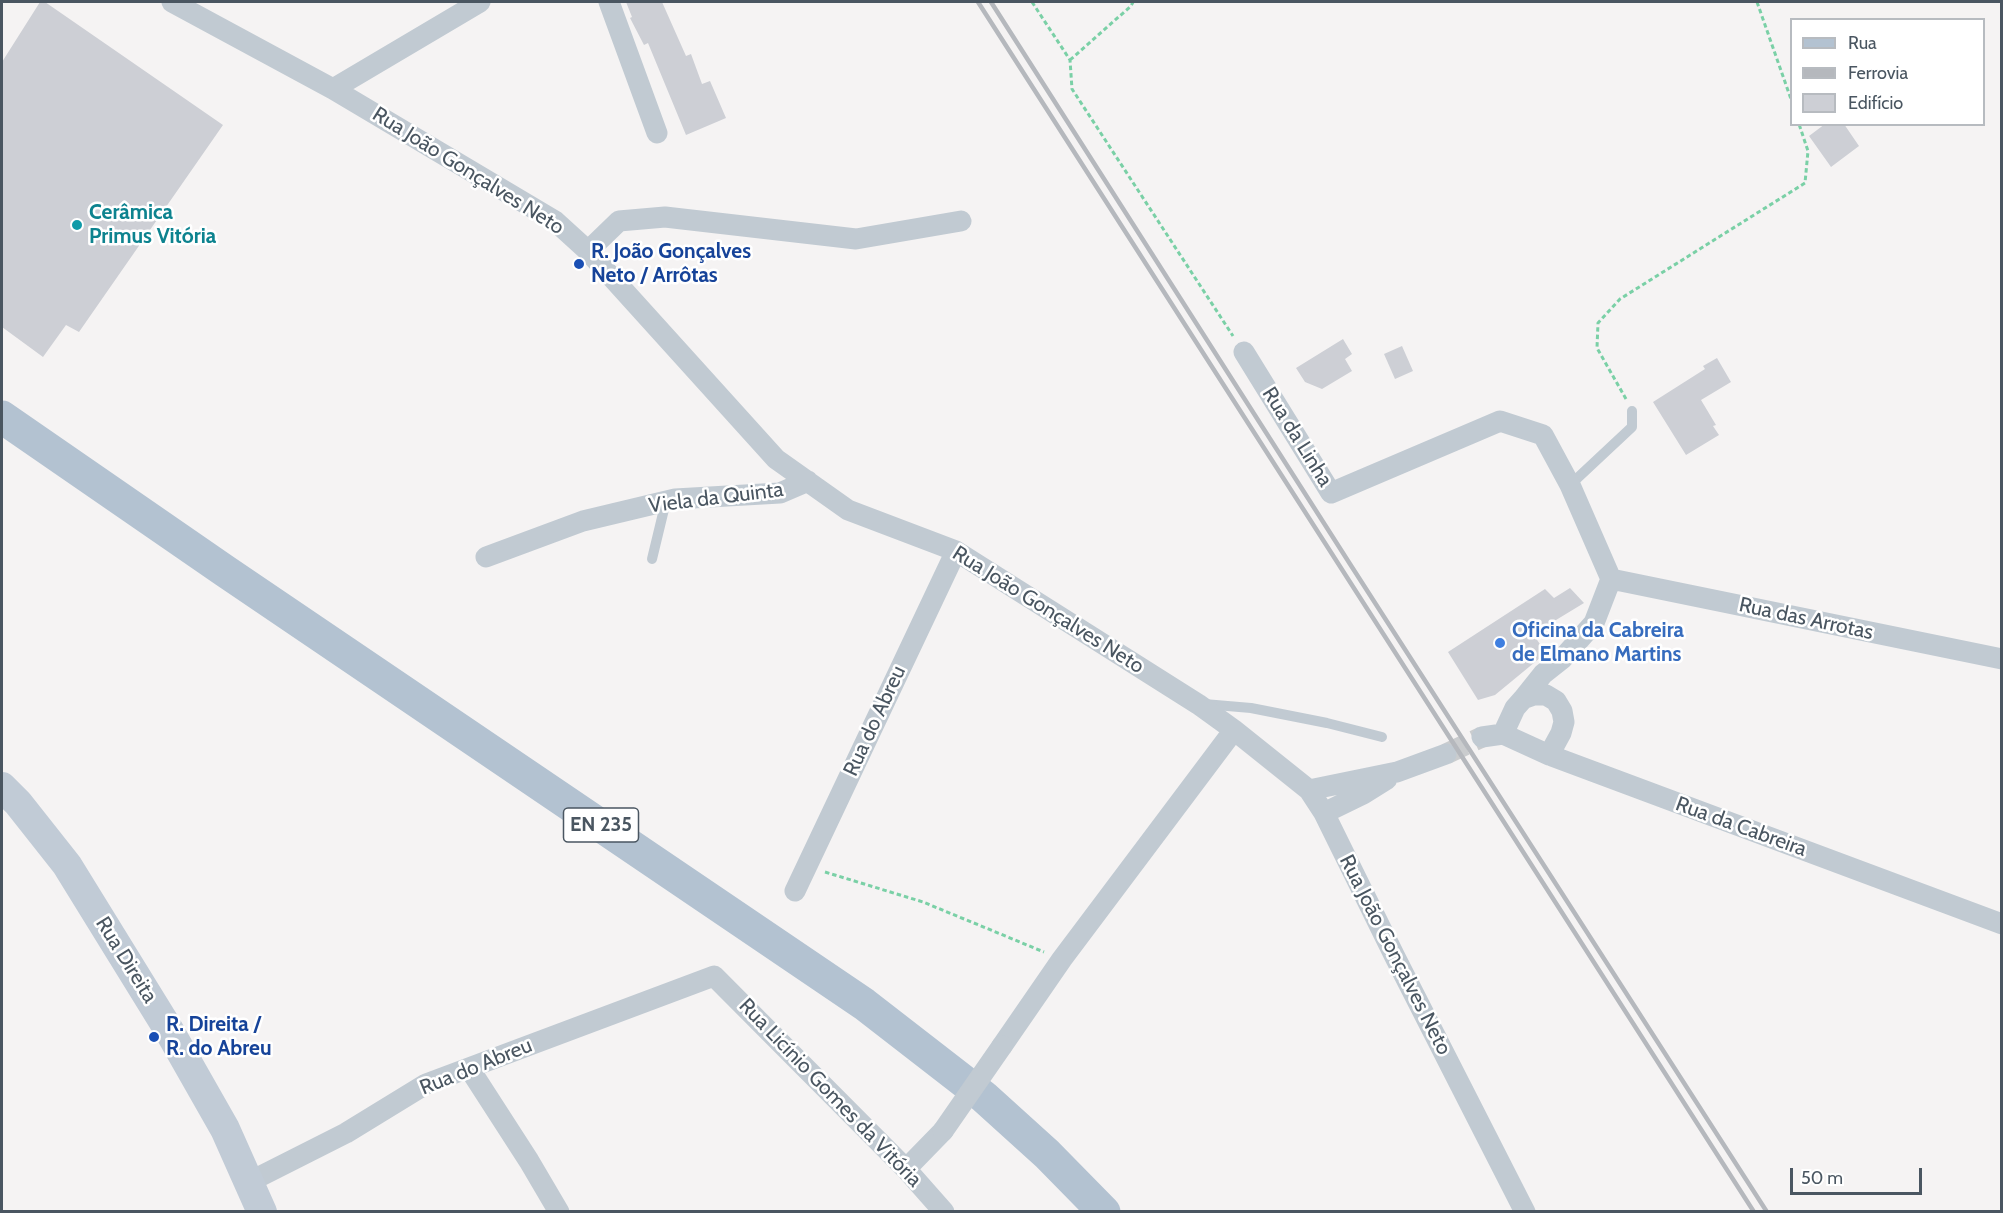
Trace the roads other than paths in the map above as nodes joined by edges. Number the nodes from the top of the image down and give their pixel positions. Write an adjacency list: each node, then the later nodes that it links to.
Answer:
1 (172, 2): 4 (street, Rua João Gonçalves Neto)
2 (480, 2): 4 (street)
3 (609, 2): 5 (street)
4 (333, 88): 7 (street, Rua João Gonçalves Neto)
5 (657, 133)
6 (961, 221): 7 (street)
7 (588, 251): 11 (street, Rua João Gonçalves Neto)
8 (1244, 352): 12 (street, Rua da Linha)
9 (1632, 411): 12 (lane)
10 (2, 417): 42 (main road, EN 235)
11 (808, 482): 13 (street, Viela da Quinta); 14 (street, Rua João Gonçalves Neto)
12 (1570, 485): 17 (street, Rua da Linha)
13 (666, 501): 15 (street, Viela da Quinta); 16 (lane)
14 (956, 551): 22 (street, Rua João Gonçalves Neto); 33 (street, Rua do Abreu)
15 (486, 557)
16 (652, 559)
17 (1611, 579): 18 (street); 19 (street, Rua das Arrotas)
18 (1563, 659): 20 (street); 21 (street)
19 (2001, 659)
20 (1523, 699): 21 (street); 24 (street)
21 (1556, 701): 28 (street)
22 (1198, 704): 23 (street, Rua João Gonçalves Neto); 25 (lane)
23 (1234, 729): 31 (street, Rua João Gonçalves Neto); 37 (street, bridge)
24 (1503, 734): 26 (street); 28 (street, Rua da Cabreira)
25 (1382, 737)
26 (1482, 737)
27 (1446, 754): 29 (street)
28 (1549, 755): 34 (street, Rua da Cabreira)
29 (1397, 772): 31 (street); 32 (street)
30 (2, 787): 38 (main road, Rua Direita)
31 (1309, 790): 32 (street, Rua João Gonçalves Neto)
32 (1324, 813): 43 (street, Rua João Gonçalves Neto)
33 (795, 891)
34 (2001, 924)
35 (714, 976): 36 (street, Rua do Abreu); 37 (street, Rua Licínio Gomes da Vitória)
36 (469, 1068): 38 (street, Rua do Abreu); 40 (street)
37 (906, 1169): 41 (street, Rua Licínio Gomes da Vitória)
38 (249, 1182): 39 (main road, Rua Direita)
39 (262, 1212)
40 (559, 1212)
41 (944, 1212)
42 (1104, 1212)
43 (1525, 1212)

